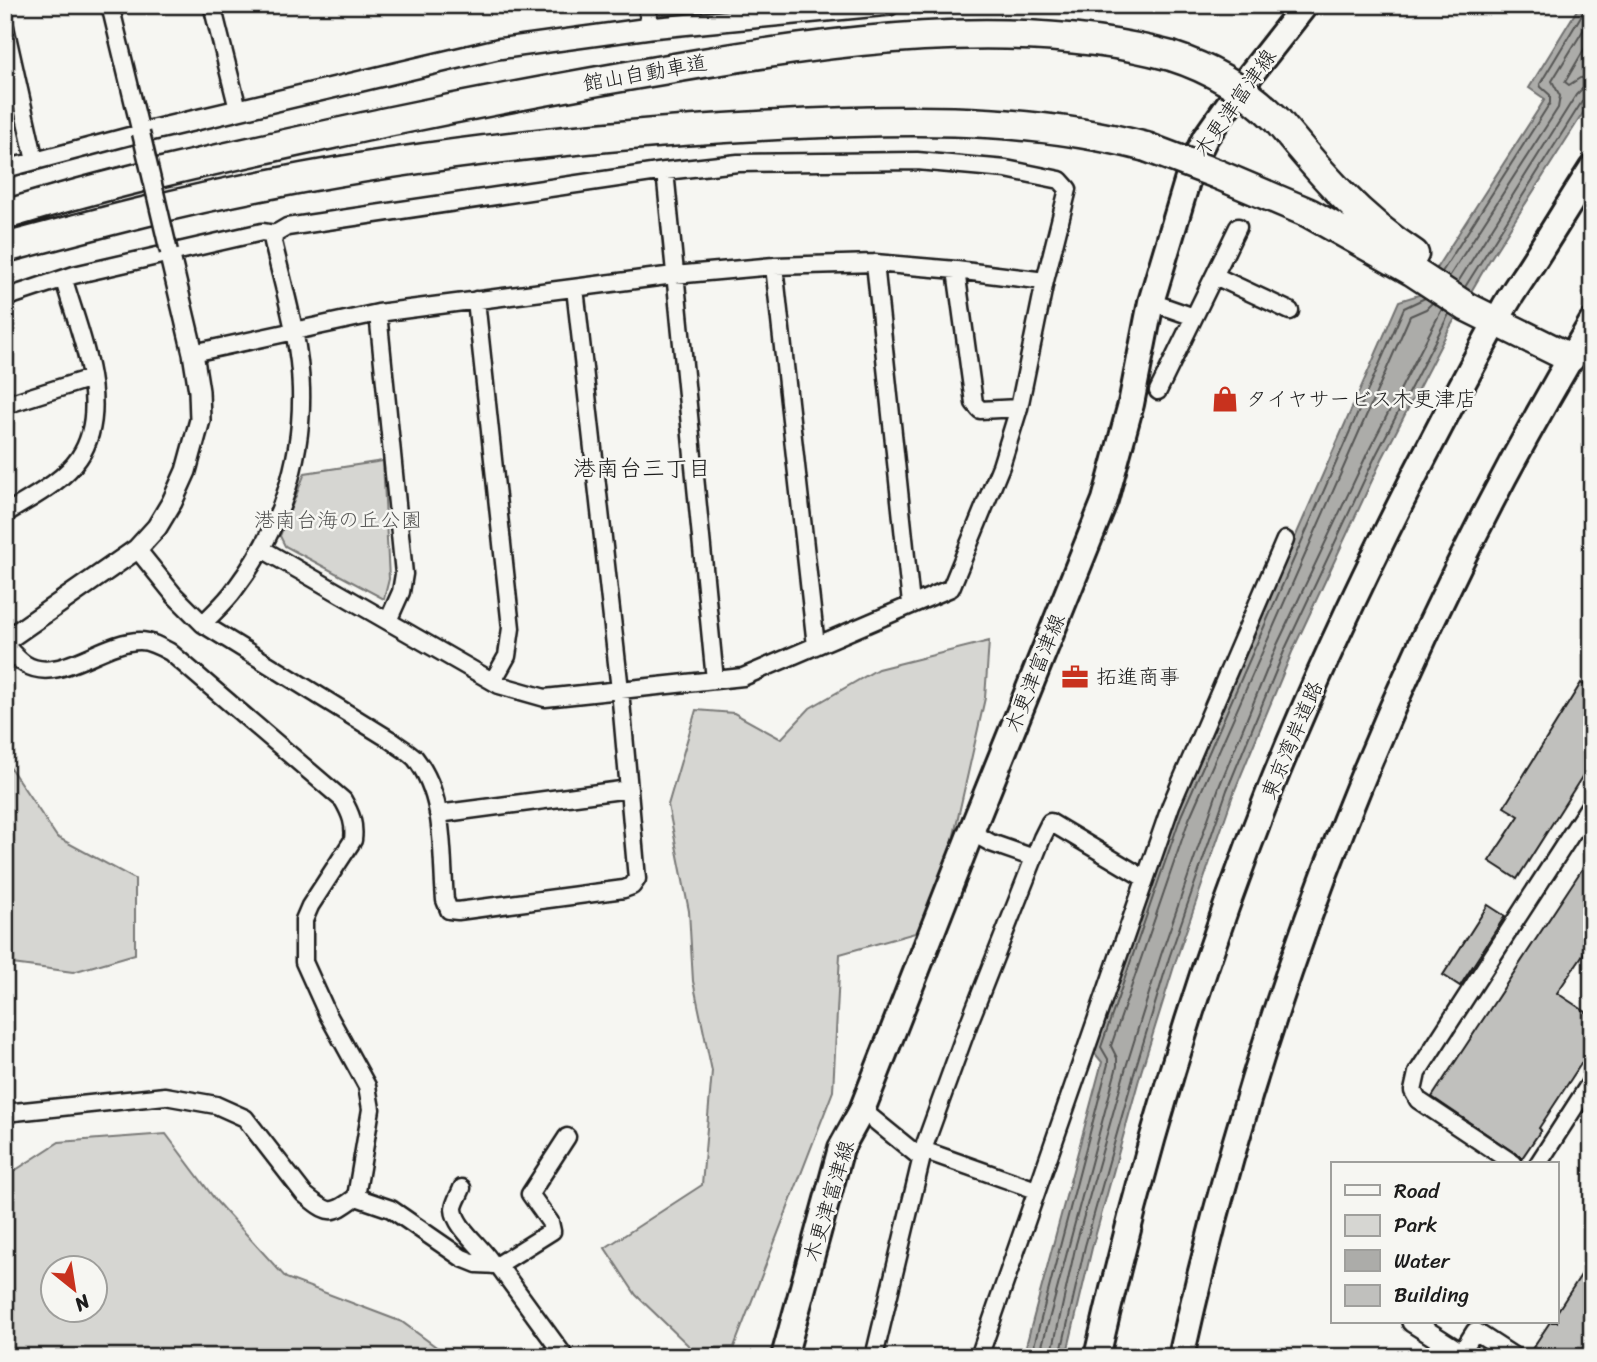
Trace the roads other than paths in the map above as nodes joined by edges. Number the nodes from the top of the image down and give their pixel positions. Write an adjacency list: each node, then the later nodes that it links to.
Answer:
1 (110, 5): 10 (street)
2 (212, 5): 9 (street)
3 (647, 5): 7 (street)
4 (889, 5): 7 (street)
5 (1305, 5): 31 (main road, 木更津富津線)
6 (5, 27): 8 (street)
7 (650, 27): 9 (street)
8 (8, 56): 11 (street)
9 (238, 109): 10 (street)
10 (141, 133): 11 (street); 19 (street, bridge)
11 (35, 161): 13 (street)
12 (1592, 168): 34 (main road, 東京湾岸道路)
13 (5, 169)
14 (665, 171): 17 (street); 24 (street); 27 (street)
15 (5, 215): 21 (highway, 館山自動車道, bridge)
16 (1238, 227): 25 (street)
17 (275, 234): 19 (street); 37 (street)
18 (5, 248): 21 (highway, bridge)
19 (169, 252): 26 (street); 38 (street)
20 (875, 263): 22 (street); 23 (street); 48 (street)
21 (1416, 264): 34 (highway)
22 (774, 266): 24 (street); 52 (street)
23 (956, 270): 27 (street); 43 (street)
24 (674, 275): 28 (street); 53 (street)
25 (1215, 276): 32 (street); 35 (street)
26 (64, 280): 29 (street); 40 (street)
27 (1045, 281): 43 (street)
28 (575, 288): 30 (street); 55 (street)
29 (5, 298)
30 (476, 300): 33 (street); 54 (street)
31 (1152, 302): 35 (street); 59 (main road, 木更津富津線)
32 (1290, 311)
33 (378, 313): 37 (street); 49 (street)
34 (1499, 316): 39 (highway); 79 (main road, 東京湾岸道路)
35 (1194, 317): 41 (street)
36 (1592, 321): 39 (main road)
37 (293, 330): 38 (street); 47 (street)
38 (193, 353): 46 (street)
39 (1570, 358): 80 (main road)
40 (91, 378): 42 (street); 44 (street)
41 (1158, 391)
42 (5, 405)
43 (1019, 408): 48 (street)
44 (5, 514)
45 (1285, 540): 61 (street)
46 (137, 549): 50 (street); 51 (street)
47 (262, 549): 49 (street); 50 (street)
48 (911, 604): 52 (street)
49 (388, 621): 54 (street)
50 (203, 624): 58 (street)
51 (5, 643): 71 (street)
52 (816, 646): 53 (street)
53 (715, 680): 55 (street)
54 (493, 681): 55 (street)
55 (620, 690): 56 (street)
56 (629, 789): 58 (street); 58 (street)
57 (1592, 802): 67 (street)
58 (438, 814)
59 (971, 832): 60 (street); 63 (main road, 木更津富津線)
60 (1034, 858): 61 (street); 66 (street)
61 (1144, 878): 70 (street)
62 (1592, 1080): 68 (street)
63 (862, 1110): 66 (street); 76 (main road, 木更津富津線)
64 (5, 1113): 71 (street)
65 (567, 1137): 72 (street)
66 (922, 1154): 70 (street); 77 (street)
67 (1511, 1162)
68 (1539, 1162)
69 (462, 1188): 72 (street)
70 (1036, 1190): 78 (street)
71 (356, 1197): 72 (street)
72 (496, 1265): 75 (street)
73 (1415, 1324): 74 (street)
74 (1464, 1355): 81 (street)
75 (565, 1357)
76 (784, 1357)
77 (874, 1357)
78 (979, 1357)
79 (1097, 1357)
80 (1181, 1357)
81 (1516, 1357)

